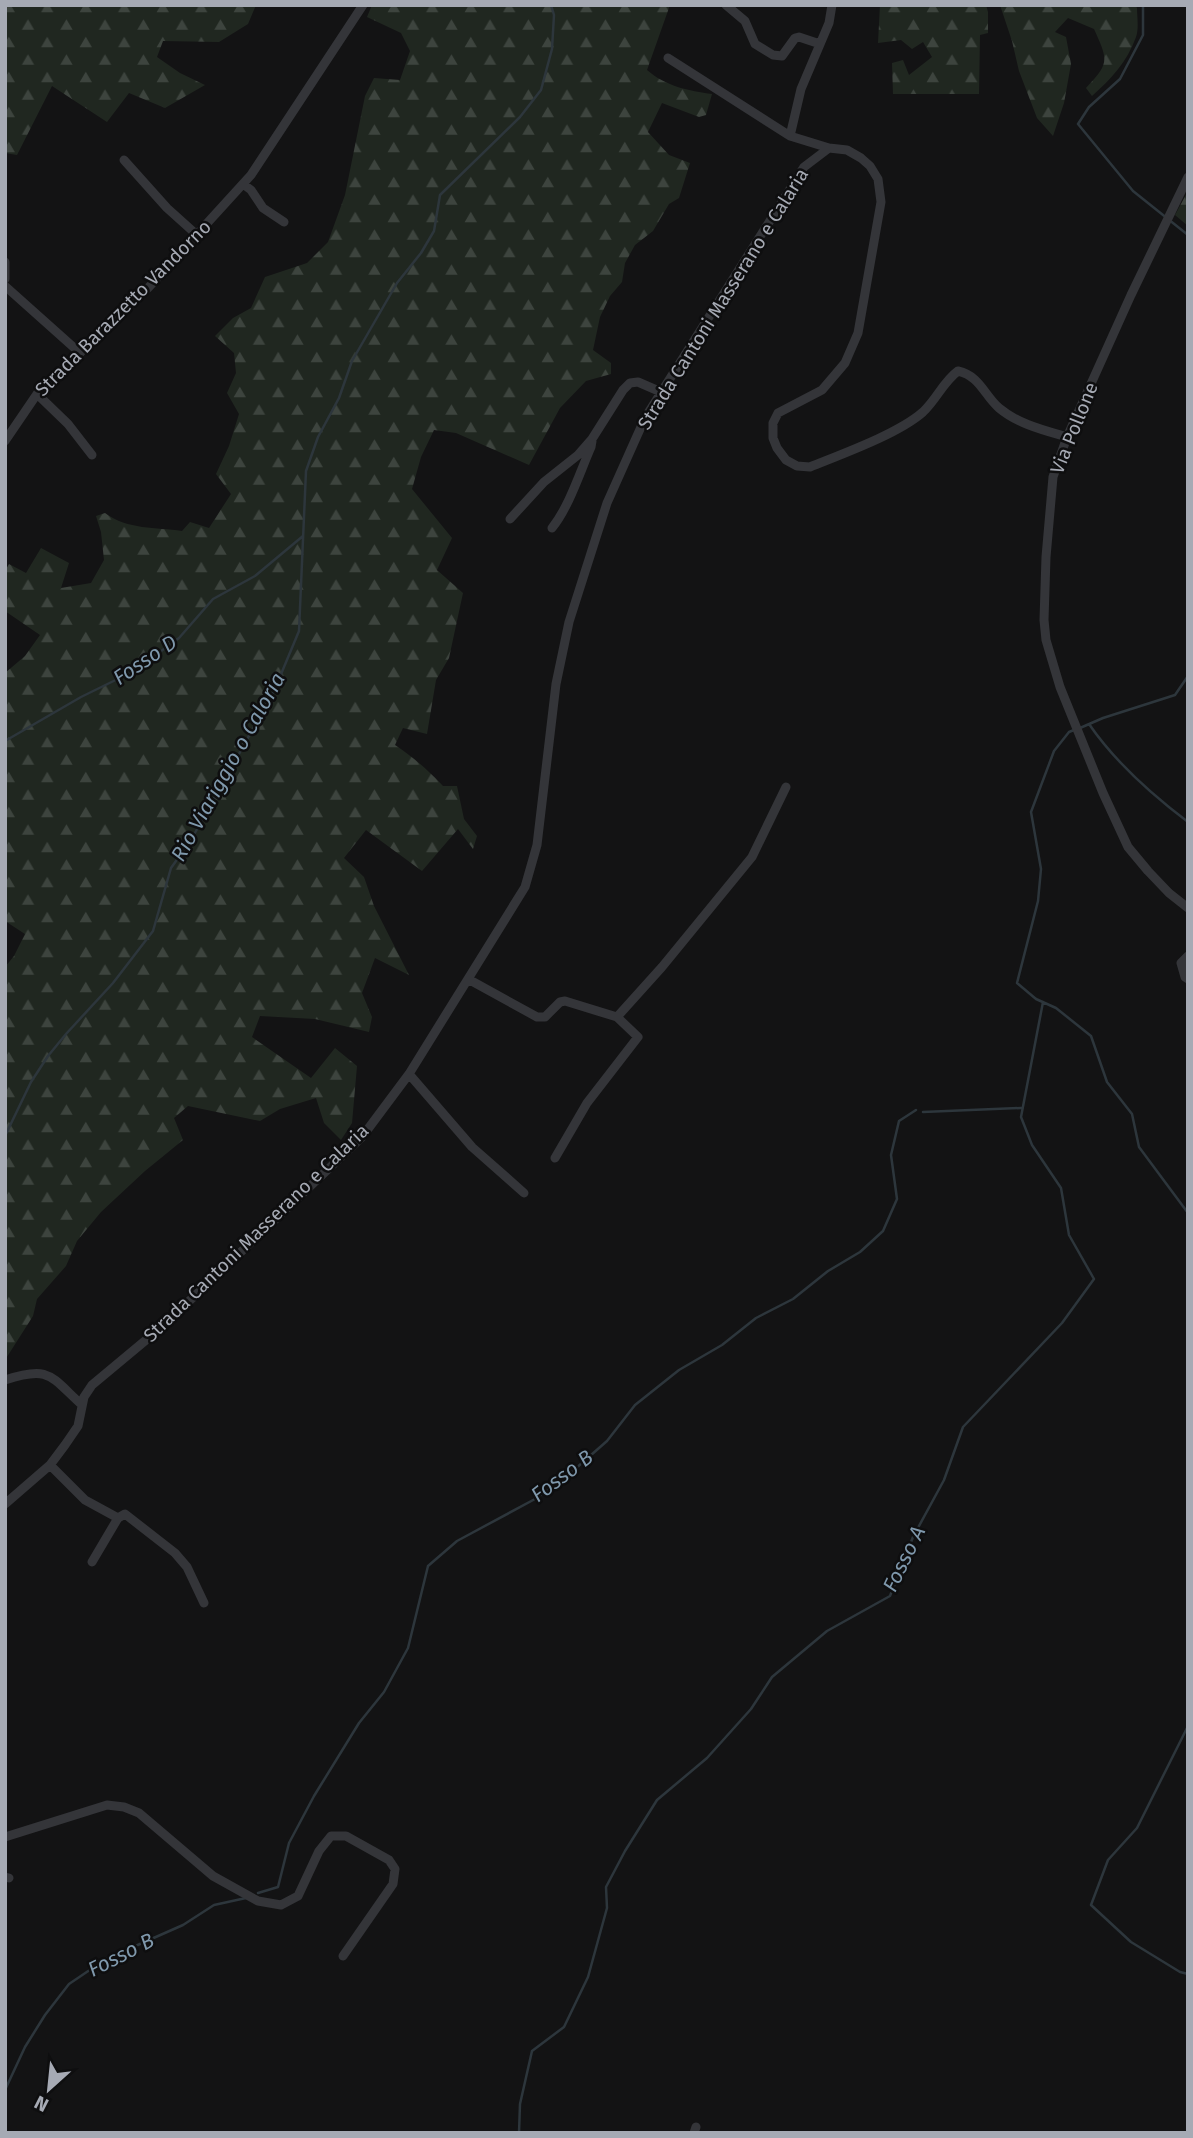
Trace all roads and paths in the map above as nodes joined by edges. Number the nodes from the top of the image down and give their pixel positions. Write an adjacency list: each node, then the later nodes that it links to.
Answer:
1 (363, 5): 10 (street, Strada Barazzetto Vandorno)
2 (726, 5): 4 (street)
3 (832, 5): 4 (street, Strada Cantoni Masserano e Calaria)
4 (820, 44): 6 (street, Strada Cantoni Masserano e Calaria)
5 (668, 58): 6 (street, Strada Cantoni Masserano e Calaria)
6 (790, 136): 7 (street, Strada Cantoni Masserano e Calaria)
7 (829, 148): 17 (street, Strada Cantoni Masserano e Calaria); 19 (street, Strada Cantoni Masserano e Calaria)
8 (124, 160): 12 (street)
9 (1188, 177): 19 (street, Via Pollone)
10 (243, 184): 11 (street); 12 (street, Strada Barazzetto Vandorno)
11 (284, 222)
12 (197, 234): 16 (street, Strada Barazzetto Vandorno)
13 (5, 262): 14 (street)
14 (5, 279)
15 (5, 286): 16 (street)
16 (80, 353): 18 (street, Strada Barazzetto Vandorno)
17 (661, 392): 21 (street); 28 (street, Strada Cantoni Masserano e Calaria)
18 (37, 394): 20 (street, Strada Barazzetto Vandorno); 22 (street)
19 (1067, 437): 26 (street, Via Pollone)
20 (6, 438)
21 (592, 439): 23 (street); 24 (street)
22 (92, 455)
23 (510, 519)
24 (552, 528)
25 (786, 787): 30 (street)
26 (1188, 908)
27 (1188, 956): 29 (street)
28 (468, 979): 30 (street); 31 (street, Strada Cantoni Masserano e Calaria)
29 (1188, 979)
30 (617, 1017): 32 (street)
31 (409, 1074): 33 (street); 35 (street, Strada Cantoni Masserano e Calaria)
32 (555, 1158)
33 (524, 1193)
34 (5, 1380): 35 (street)
35 (82, 1405): 36 (street, Strada Cantoni Masserano e Calaria)
36 (50, 1465): 37 (street, Strada Cantoni Masserano e Calaria); 38 (street)
37 (5, 1504)
38 (118, 1518): 39 (street); 40 (street)
39 (92, 1562)
40 (204, 1603)
41 (5, 1837): 42 (street)
42 (343, 1956)

